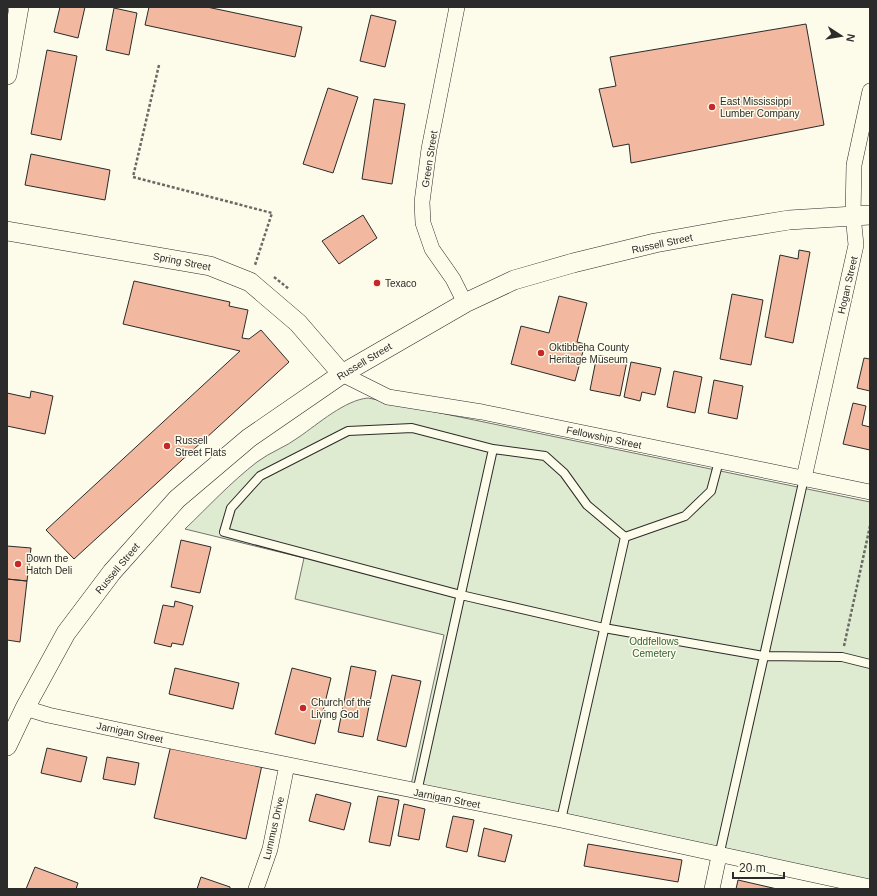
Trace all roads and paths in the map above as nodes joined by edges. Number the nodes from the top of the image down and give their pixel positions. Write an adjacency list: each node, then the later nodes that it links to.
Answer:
1 (19, 7): 4 (street)
2 (457, 7): 11 (street, Green Street)
3 (159, 64): 8 (path)
4 (7, 75)
5 (870, 91): 6 (street, Hogan Street)
6 (862, 215): 11 (street, Russell Street); 15 (street, Hogan Street)
7 (7, 231): 12 (street, Spring Street)
8 (254, 269)
9 (273, 277): 10 (path)
10 (289, 290)
11 (465, 303): 12 (street, Russell Street)
12 (342, 374): 14 (street, Fellowship Street); 24 (street, Russell Street)
13 (493, 449): 18 (lane); 19 (lane); 19 (lane)
14 (719, 461): 15 (street, Fellowship Street); 18 (lane)
15 (804, 478): 16 (street, Fellowship Street); 21 (lane)
16 (870, 492)
17 (870, 526): 22 (path)
18 (625, 537): 20 (lane)
19 (461, 595): 20 (lane); 27 (lane)
20 (604, 628): 21 (lane); 28 (lane)
21 (764, 656): 22 (lane); 29 (lane)
22 (842, 658): 23 (lane)
23 (870, 664)
24 (16, 708): 25 (street, Russell Street); 26 (street, Jarnigan Street)
25 (7, 746)
26 (287, 765): 27 (street, Jarnigan Street); 31 (street, Lummus Drive)
27 (417, 792): 28 (street, Jarnigan Street)
28 (561, 820): 29 (street, Jarnigan Street)
29 (719, 856): 30 (street, Jarnigan Street); 32 (street)
30 (870, 887)
31 (256, 889)
32 (712, 889)

